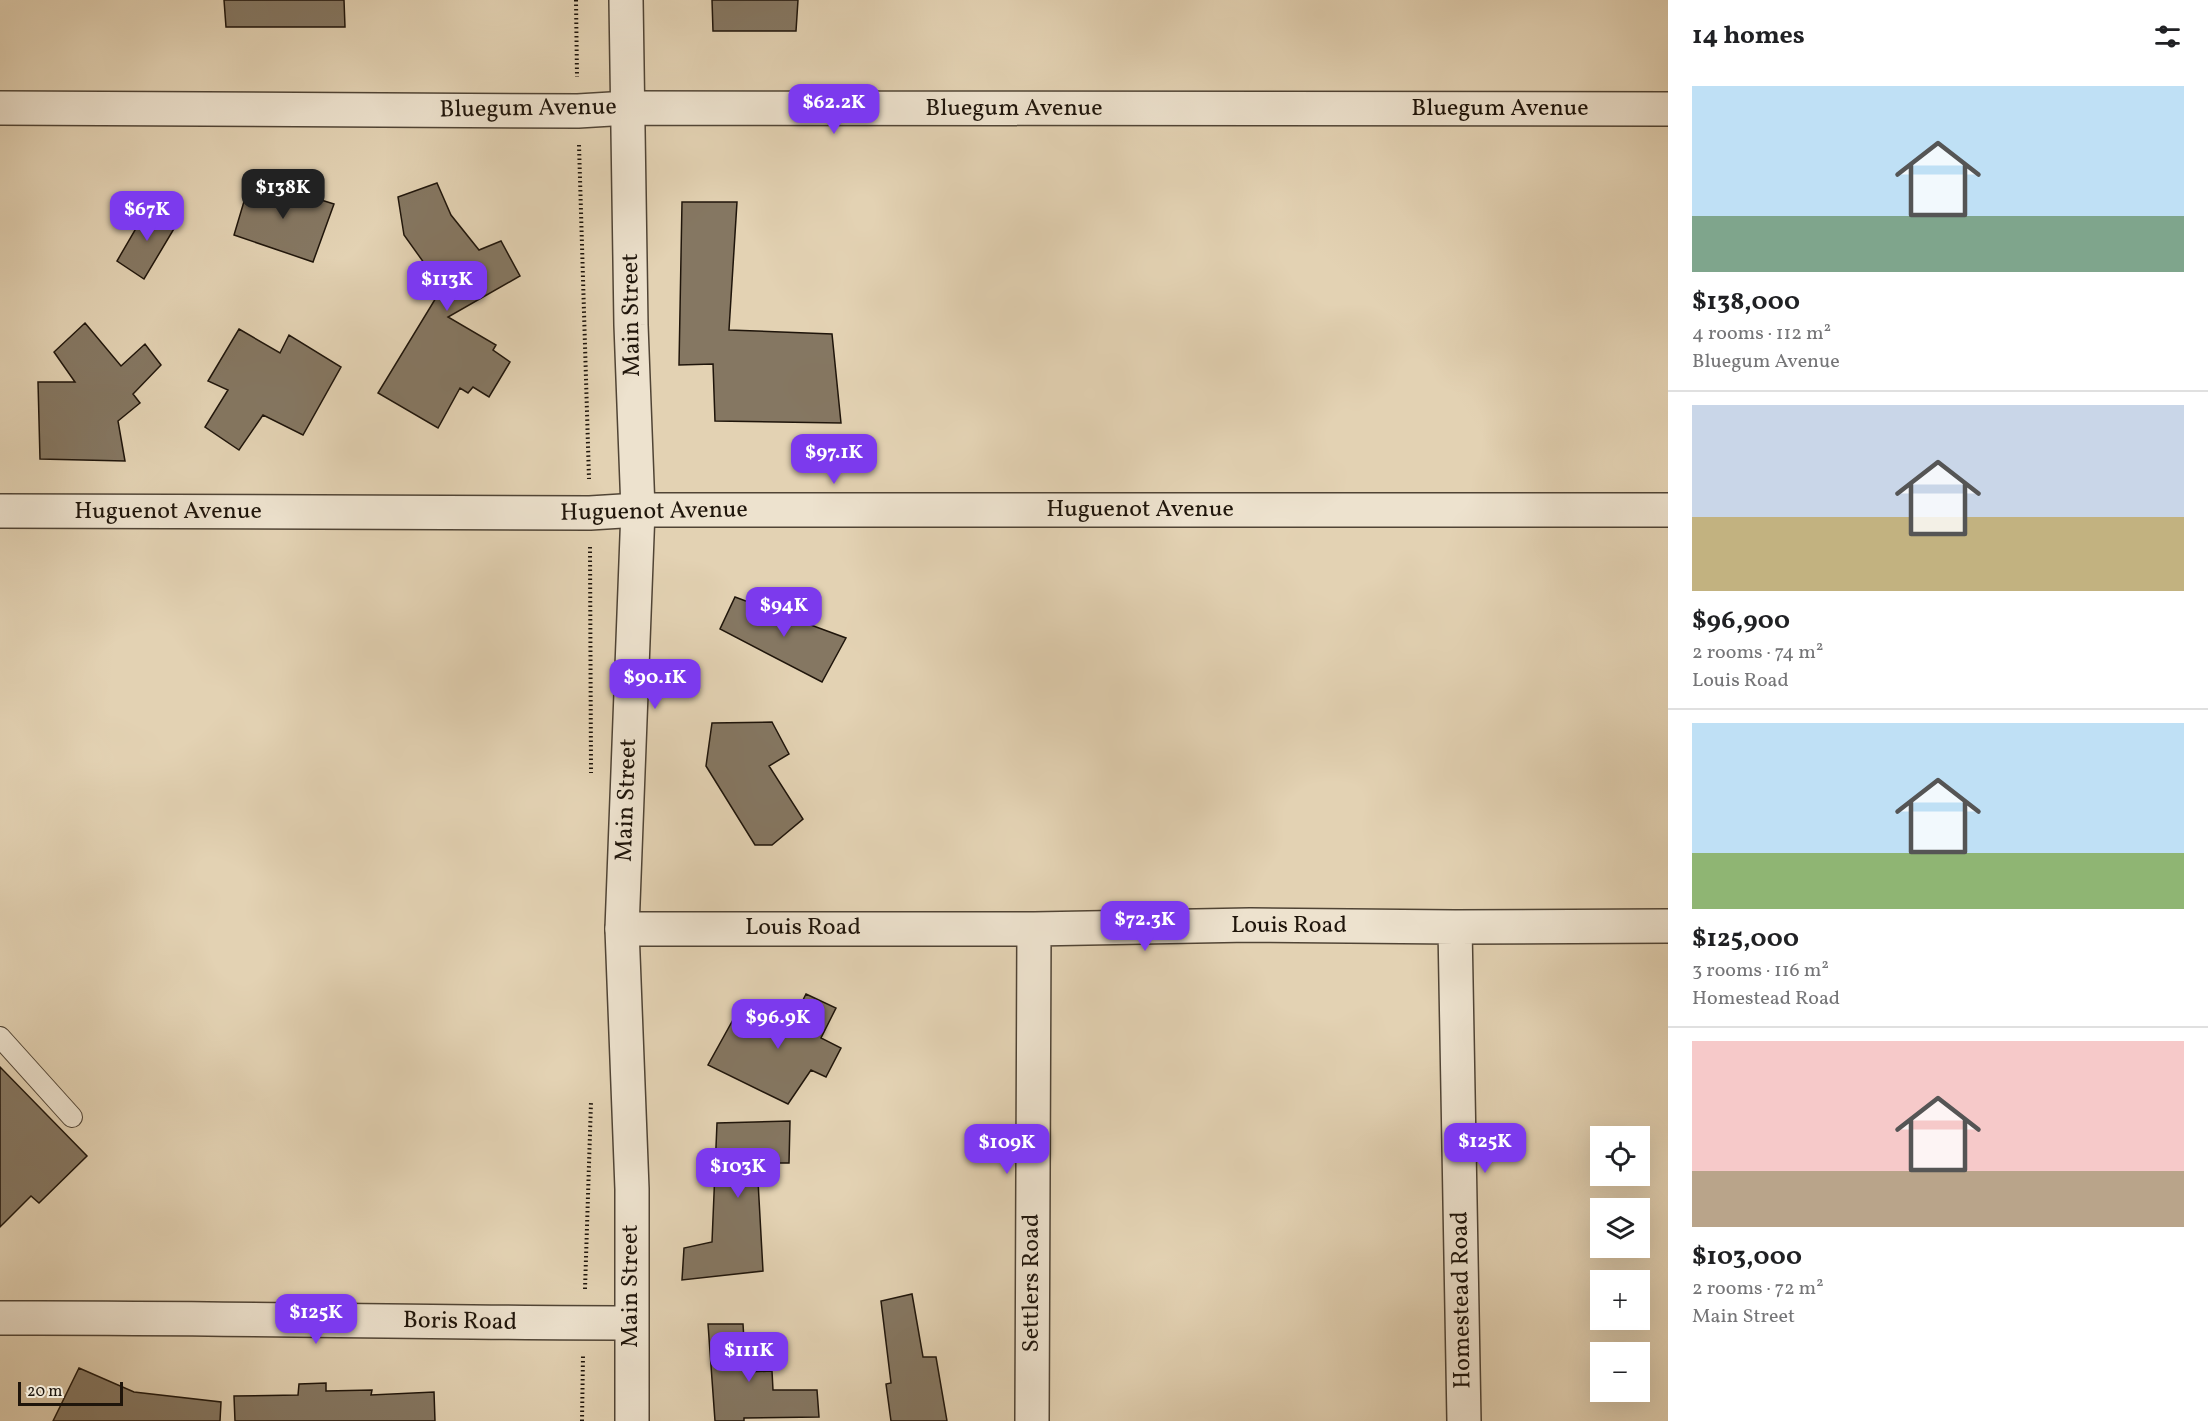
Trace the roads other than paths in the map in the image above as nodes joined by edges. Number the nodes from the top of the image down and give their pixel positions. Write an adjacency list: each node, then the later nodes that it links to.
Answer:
1 (626, 0): 3 (street, Main Street)
2 (0, 108): 3 (street, Bluegum Avenue)
3 (628, 108): 4 (street, Bluegum Avenue); 5 (street, Main Street)
4 (1668, 109)
5 (638, 510): 6 (street, Huguenot Avenue); 7 (street, Huguenot Avenue); 10 (street, Main Street)
6 (1668, 510)
7 (0, 511)
8 (1668, 926): 9 (street, Louis Road)
9 (1455, 927): 11 (street, Louis Road); 18 (street, Homestead Road)
10 (622, 929): 11 (street, Louis Road); 15 (street, Main Street)
11 (1034, 929): 17 (street, Settlers Road)
12 (0, 1037): 13 (lane)
13 (72, 1117)
14 (0, 1318): 15 (street, Boris Road)
15 (631, 1323): 16 (street, Main Street)
16 (632, 1421)
17 (1032, 1421)
18 (1464, 1421)

